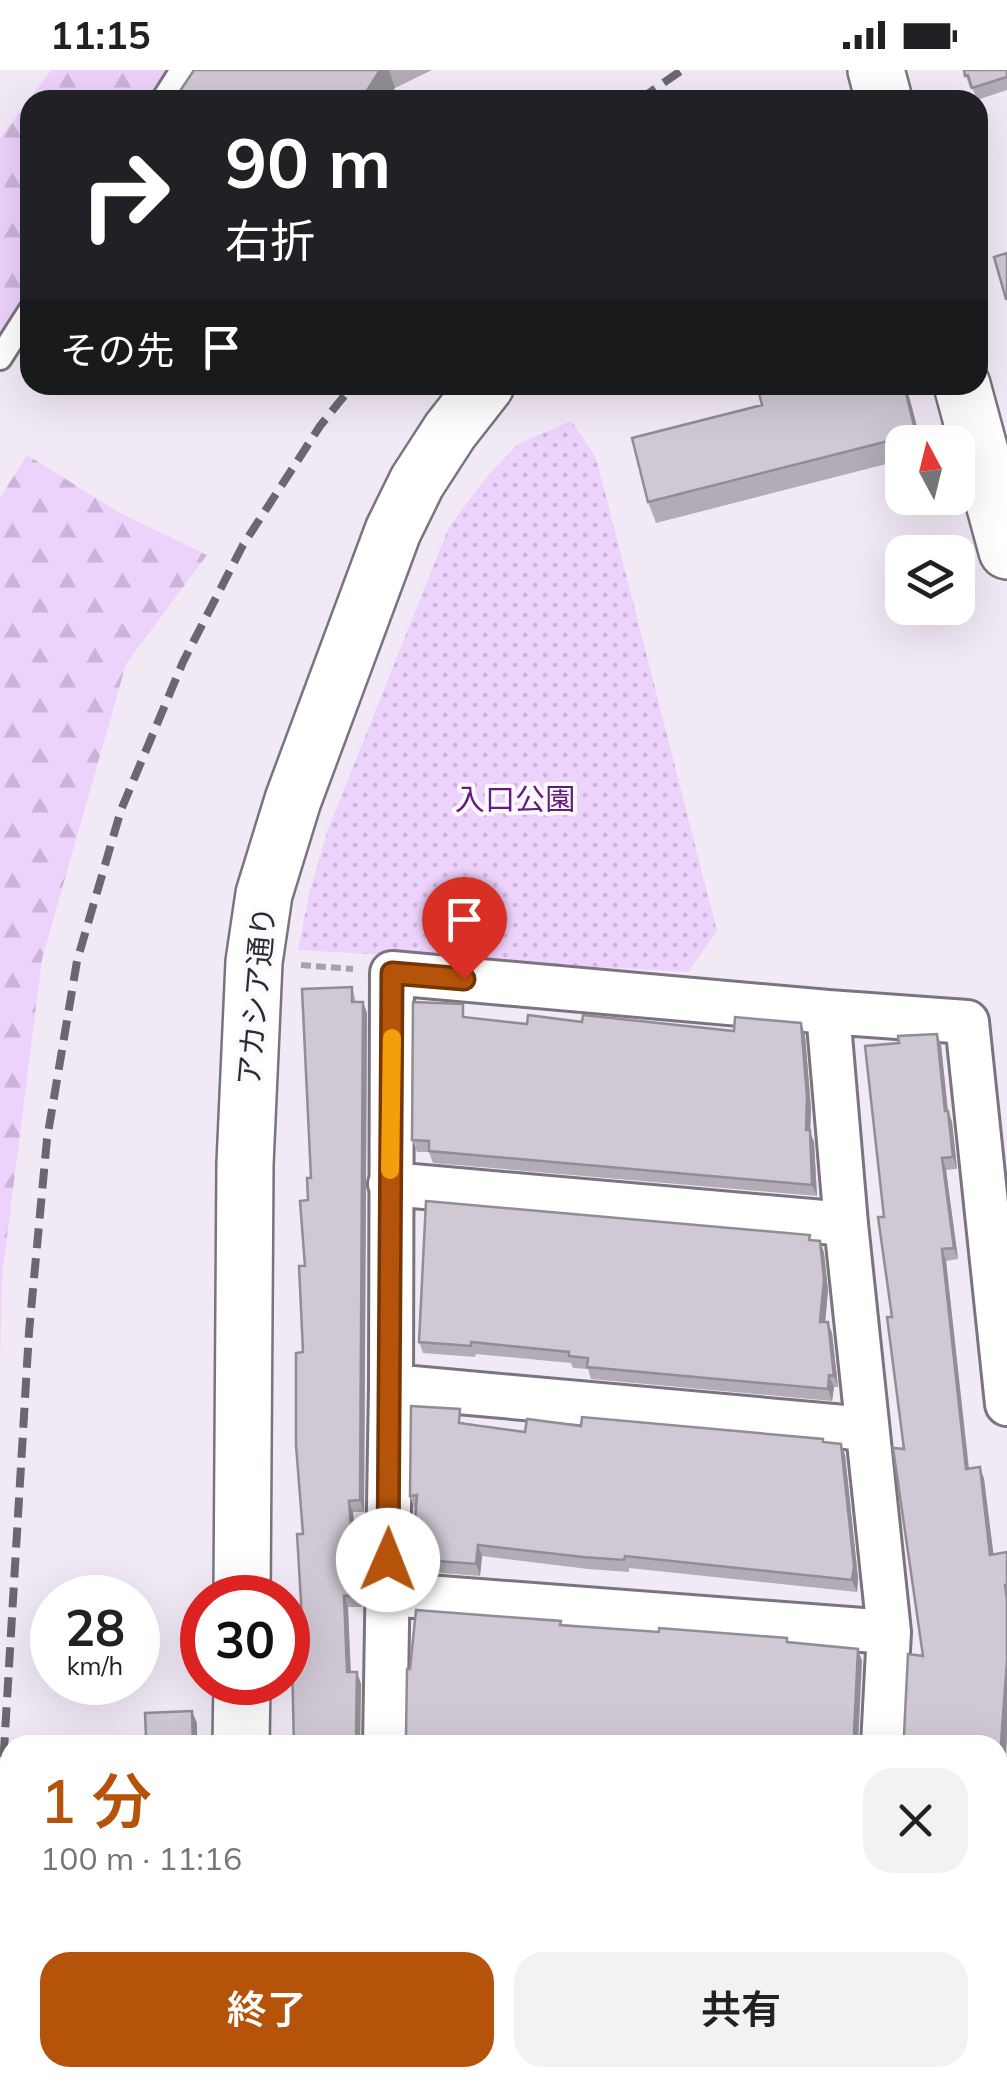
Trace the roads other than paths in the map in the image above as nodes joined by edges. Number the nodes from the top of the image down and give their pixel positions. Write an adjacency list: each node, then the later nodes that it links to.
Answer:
1 (20, 326): 2 (lane)
2 (0, 358)
3 (478, 395): 12 (street, アカシア通り)
4 (965, 395): 5 (street)
5 (1007, 550)
6 (828, 1012): 7 (street); 8 (street); 10 (street)
7 (390, 1184): 8 (street); 9 (street)
8 (846, 1224): 11 (street)
9 (391, 1386): 11 (street); 13 (street)
10 (1007, 1404)
11 (867, 1428): 14 (street)
12 (242, 1575)
13 (388, 1594): 14 (street); 17 (street)
14 (889, 1632): 18 (street)
15 (242, 1705): 16 (street)
16 (241, 1735)
17 (384, 1735)
18 (884, 1735)

